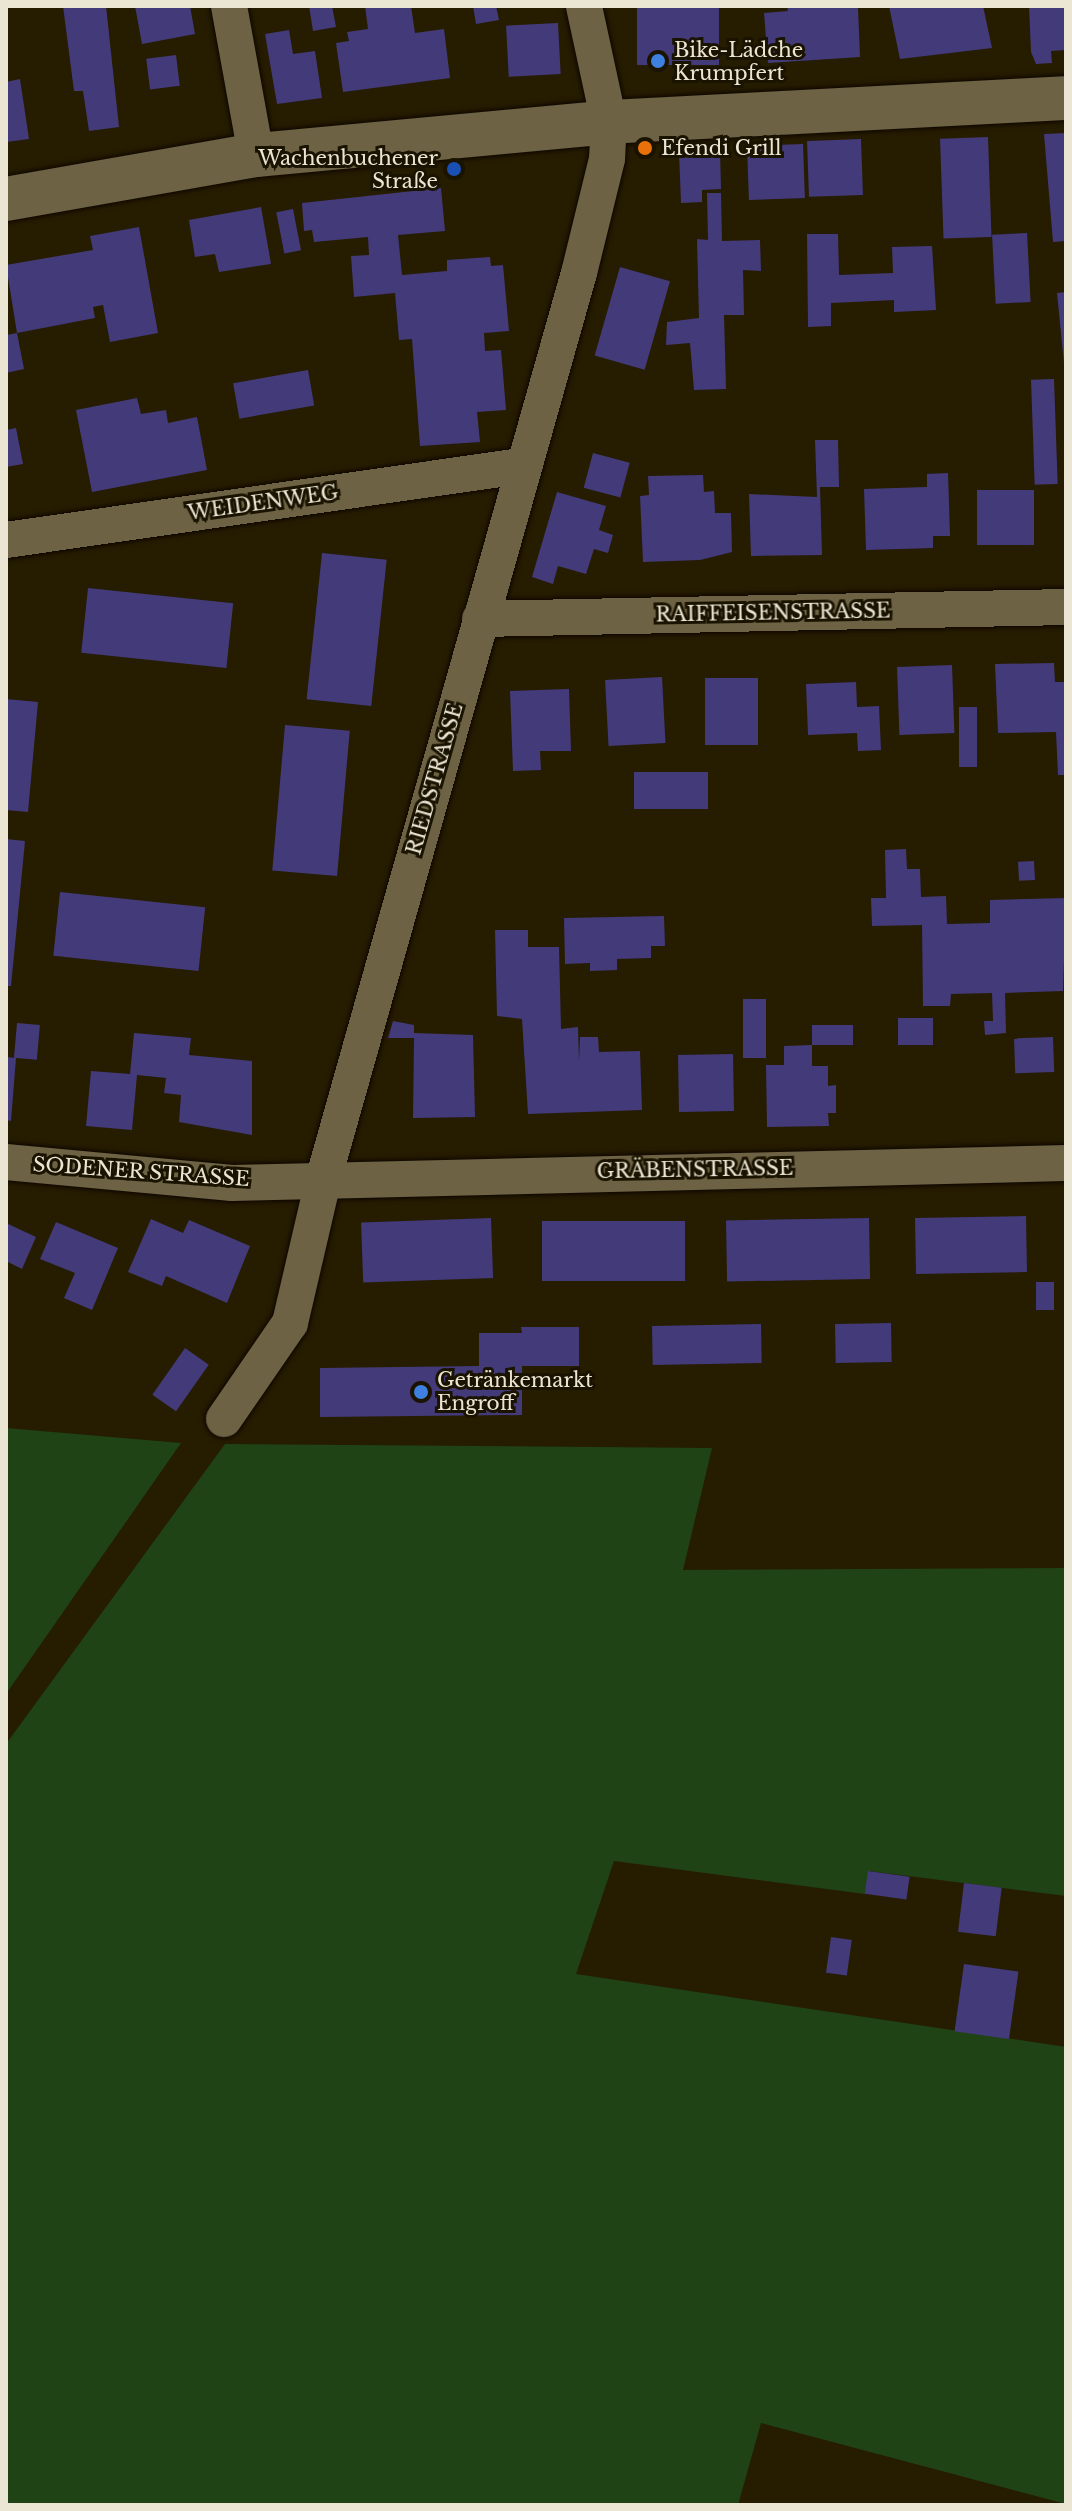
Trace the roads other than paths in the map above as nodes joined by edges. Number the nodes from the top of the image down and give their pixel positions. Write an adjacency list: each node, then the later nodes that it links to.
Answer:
1 (229, 6): 5 (street)
2 (584, 6): 4 (street, RIEDSTRASSE)
3 (1066, 98): 4 (main road)
4 (609, 122): 5 (main road); 7 (street, RIEDSTRASSE)
5 (256, 155): 6 (main road)
6 (6, 199)
7 (521, 466): 8 (street, WEIDENWEG); 10 (street, RIEDSTRASSE)
8 (6, 540)
9 (1066, 607): 10 (street, RAIFFEISENSTRASSE)
10 (480, 619): 13 (street, RIEDSTRASSE)
11 (6, 1162): 13 (street, SODENER STRASSE)
12 (1066, 1163): 13 (street, GRÄBENSTRASSE)
13 (324, 1177): 14 (street, RIEDSTRASSE)
14 (224, 1419)

